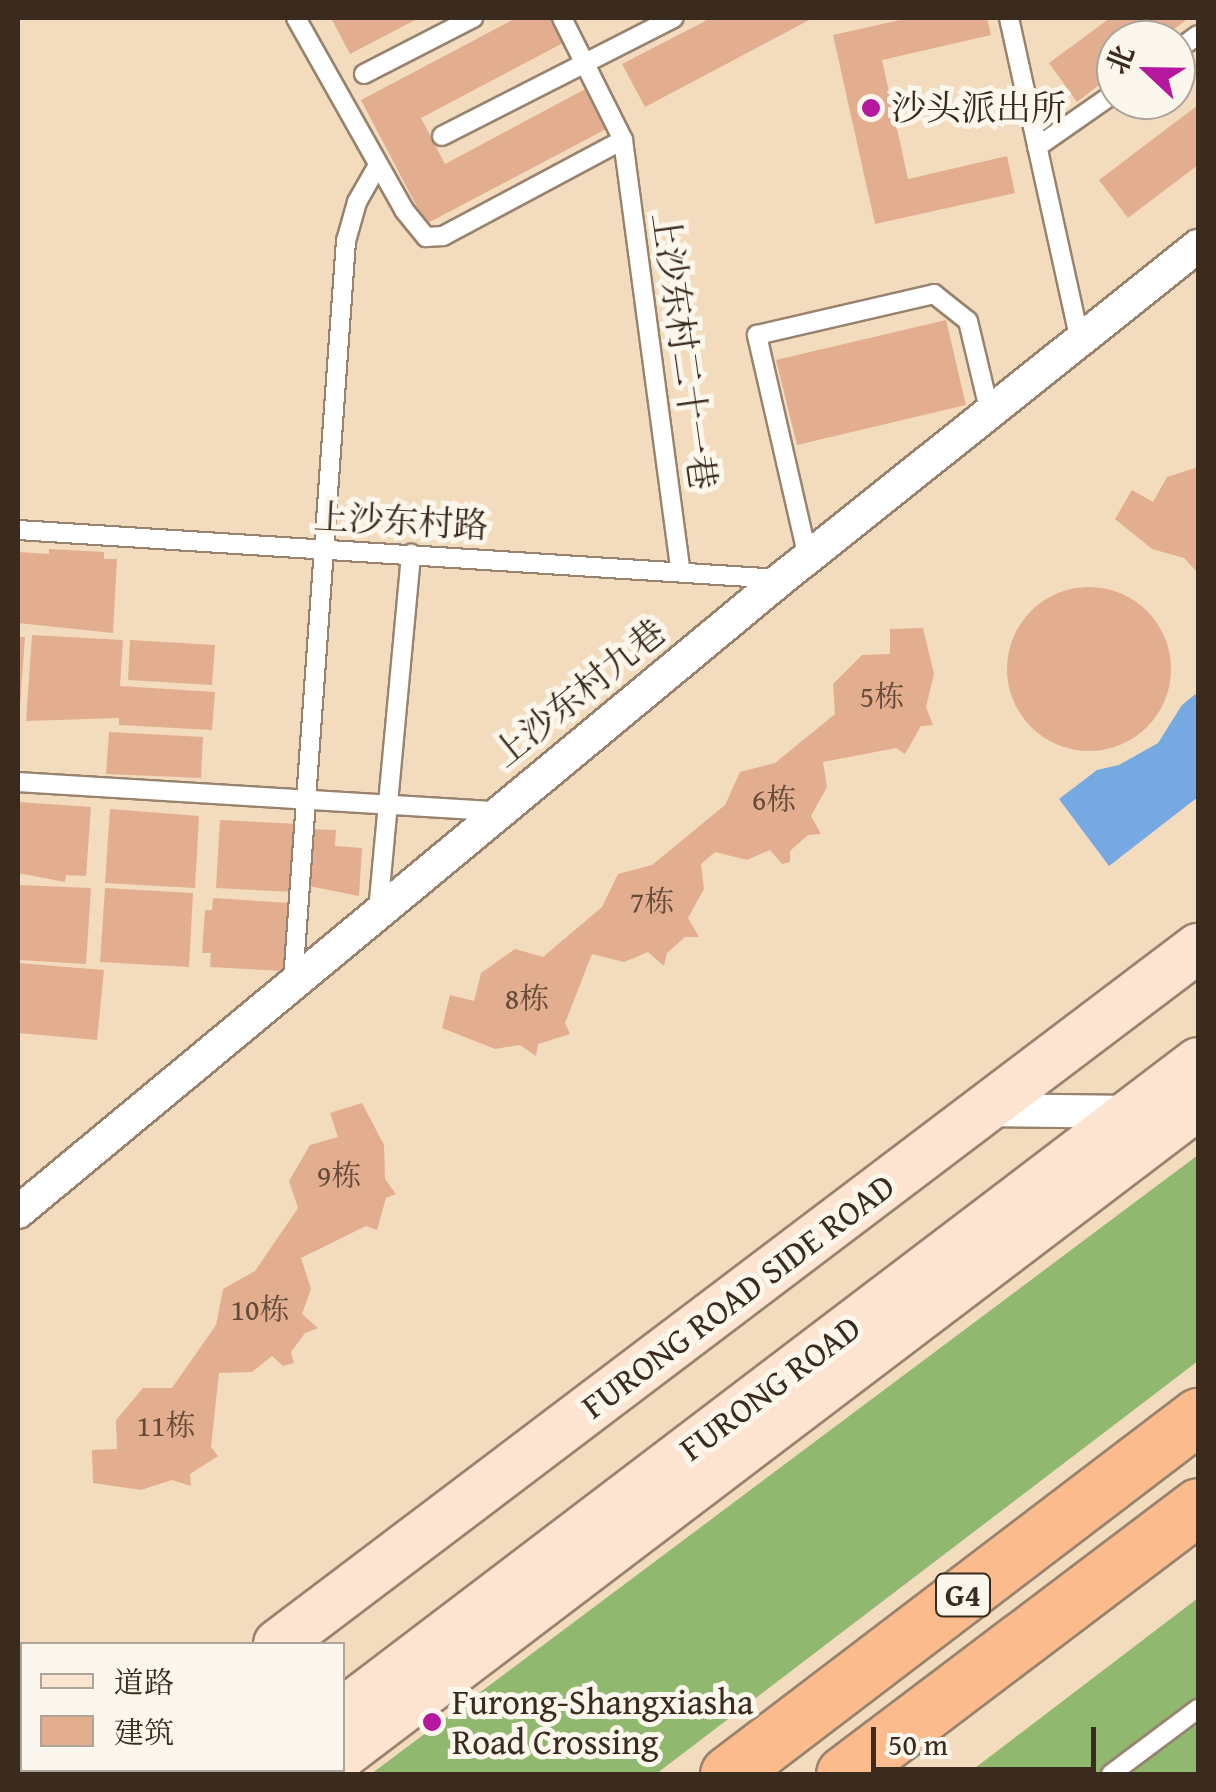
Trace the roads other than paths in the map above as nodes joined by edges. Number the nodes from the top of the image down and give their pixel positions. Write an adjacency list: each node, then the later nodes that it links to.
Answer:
1 (296, 18): 12 (lane)
2 (473, 18): 7 (lane)
3 (562, 18): 6 (lane, 上沙东村二十一巷)
4 (674, 18): 6 (lane)
5 (1013, 20): 11 (lane)
6 (585, 63): 9 (lane); 10 (lane, 上沙东村二十一巷)
7 (364, 74)
8 (1096, 106): 11 (lane)
9 (442, 136)
10 (623, 140): 12 (lane); 20 (lane, 上沙东村二十一巷)
11 (1037, 146): 14 (lane)
12 (378, 165): 17 (lane)
13 (1198, 246): 14 (street, 上沙东村九巷)
14 (1080, 341): 15 (street, 上沙东村九巷)
15 (990, 413): 19 (street, 上沙东村九巷); 19 (lane)
16 (18, 530): 17 (lane, 上沙东村路)
17 (324, 548): 18 (lane, 上沙东村路); 23 (lane)
18 (411, 554): 20 (lane, 上沙东村路); 24 (lane)
19 (808, 558): 21 (street, 上沙东村九巷)
20 (680, 570): 21 (lane, 上沙东村路)
21 (781, 579): 25 (street, 上沙东村九巷)
22 (18, 782): 23 (lane)
23 (306, 799): 24 (lane); 28 (lane)
24 (388, 804): 25 (lane); 26 (lane)
25 (498, 811): 26 (street, 上沙东村九巷)
26 (378, 911): 28 (street, 上沙东村九巷)
27 (1198, 948): 31 (main road, FURONG ROAD SIDE ROAD)
28 (292, 982): 33 (street, 上沙东村九巷)
29 (1198, 1062): 32 (main road, FURONG ROAD)
30 (1198, 1106): 39 (main road, FURONG ROAD)
31 (983, 1110): 32 (street); 36 (main road, FURONG ROAD SIDE ROAD)
32 (1134, 1112): 38 (main road, FURONG ROAD)
33 (18, 1212)
34 (1198, 1416): 40 (highway, G4)
35 (1198, 1506): 41 (highway, G4)
36 (281, 1642)
37 (1198, 1710): 42 (lane)
38 (345, 1711)
39 (345, 1753)
40 (728, 1774)
41 (844, 1774)
42 (1111, 1774)

